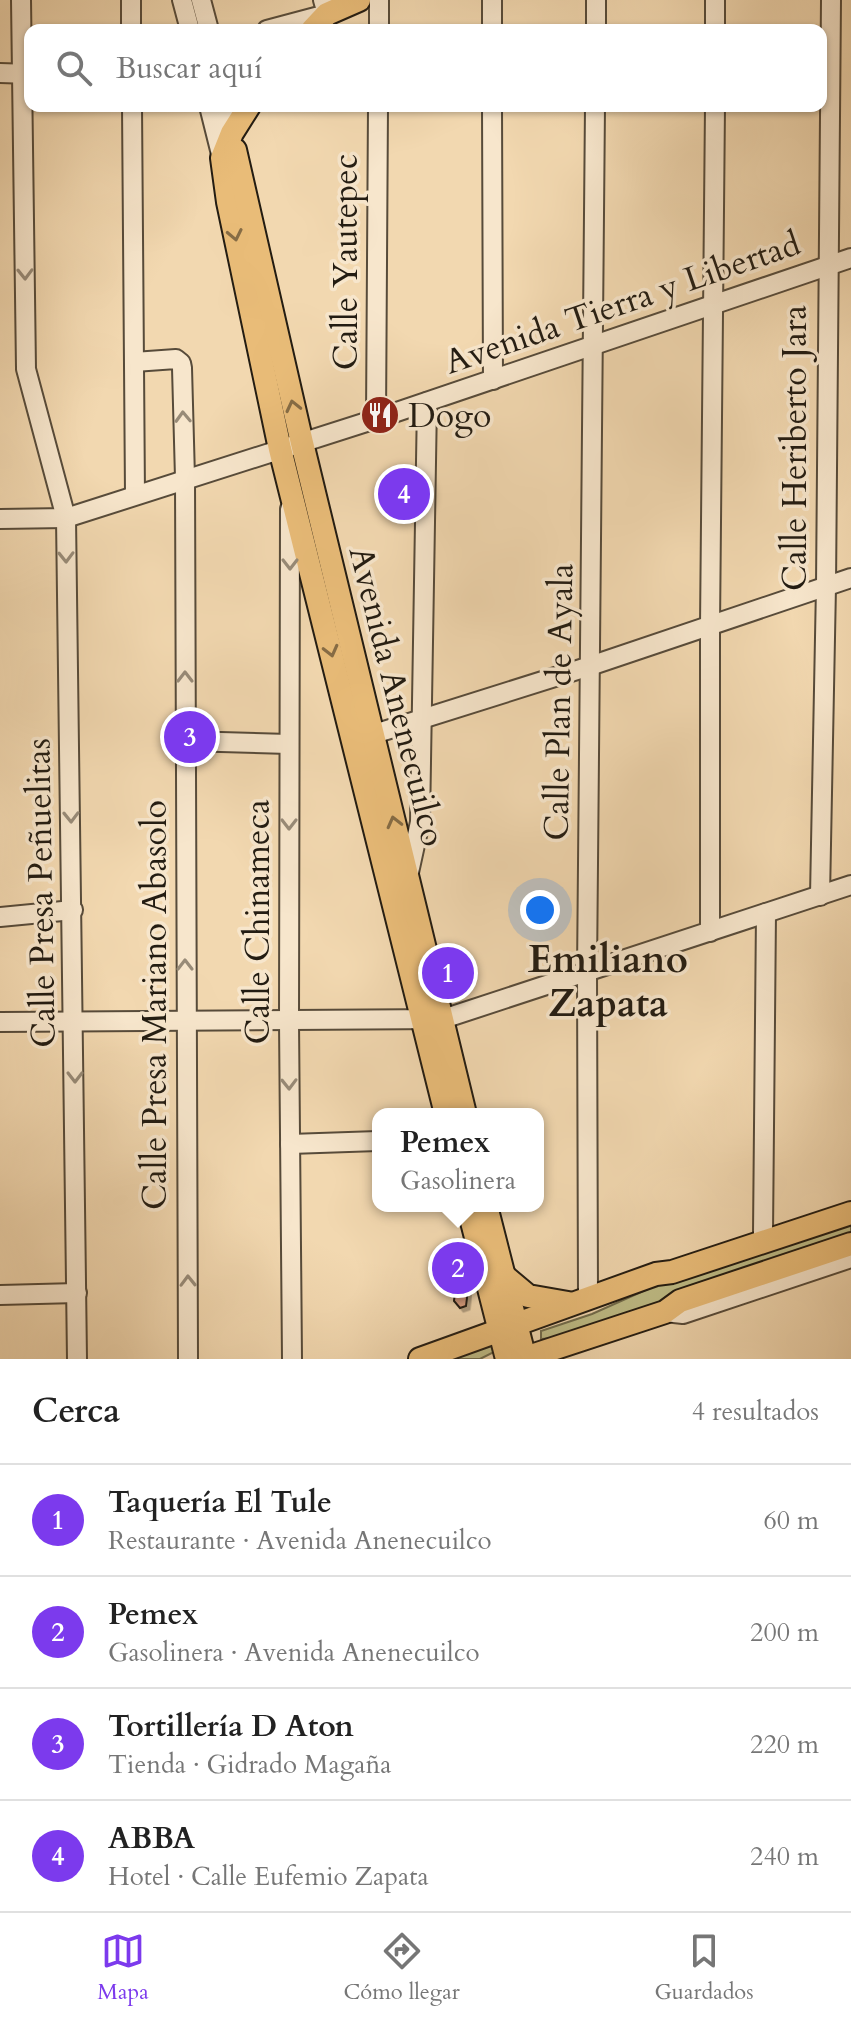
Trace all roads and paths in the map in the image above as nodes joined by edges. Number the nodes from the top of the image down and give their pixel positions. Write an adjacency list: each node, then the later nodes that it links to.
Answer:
1 (21, 0): 20 (street, Calle Presa Peñuelitas)
2 (131, 0): 12 (street)
3 (182, 0): 13 (street)
4 (201, 0): 14 (street)
5 (359, 0): 11 (main road)
6 (379, 0): 16 (street)
7 (492, 0): 17 (street)
8 (596, 0): 18 (street)
9 (715, 0): 19 (street)
10 (831, 0): 35 (street, Calle Heriberto Jara)
11 (321, 15): 15 (street)
12 (131, 24)
13 (188, 24)
14 (207, 24)
15 (289, 24)
16 (379, 24)
17 (492, 24)
18 (596, 24)
19 (715, 24)
20 (24, 44)
21 (0, 73): 22 (street)
22 (24, 74)
23 (26, 112): 47 (street, Calle Presa Peñuelitas, one-way to 47)
24 (132, 112): 38 (street)
25 (210, 112): 33 (street, Avenida Anenecuilco)
26 (227, 112): 32 (street, Avenida Anenecuilco)
27 (245, 112): 32 (main road)
28 (378, 112): 41 (street, Calle Yautepec)
29 (492, 112): 39 (street)
30 (595, 112): 37 (street, Calle Plan de Ayala)
31 (715, 112): 36 (street)
32 (232, 133): 33 (main road); 42 (main road, Avenida Anenecuilco, one-way to 32)
33 (222, 158): 43 (main road, Avenida Anenecuilco, one-way to 43)
34 (851, 258): 35 (street, Avenida Tierra y Libertad)
35 (827, 266): 36 (street, Avenida Tierra y Libertad); 50 (street, Calle Heriberto Jara)
36 (715, 304): 37 (street, Avenida Tierra y Libertad); 51 (street)
37 (595, 345): 39 (street, Avenida Tierra y Libertad); 52 (street, Calle Plan de Ayala)
38 (134, 362): 44 (street, Calle Presa Mariano Abasolo, one-way to 38); 46 (street)
39 (493, 380): 40 (street, Avenida Tierra y Libertad)
40 (427, 402): 41 (street, Avenida Tierra y Libertad); 53 (street)
41 (376, 419): 42 (street, Avenida Tierra y Libertad)
42 (302, 443): 43 (street, Avenida Tierra y Libertad); 54 (main road, Avenida Anenecuilco)
43 (280, 449): 44 (street, Avenida Tierra y Libertad); 45 (main road, Avenida Anenecuilco)
44 (185, 478): 46 (street, Avenida Tierra y Libertad); 55 (street, Calle Presa Mariano Abasolo, one-way to 44)
45 (290, 486): 56 (street, Calle Chinameca, one-way to 56); 66 (main road, Avenida Anenecuilco, one-way to 66)
46 (135, 495): 47 (street, Avenida Tierra y Libertad)
47 (66, 518): 48 (street, Avenida Tierra y Libertad); 60 (street, Calle Presa Peñuelitas, one-way to 60)
48 (0, 519)
49 (851, 578): 50 (street)
50 (826, 586): 51 (street); 59 (street, Calle Heriberto Jara)
51 (710, 626): 52 (street); 63 (street)
52 (590, 666): 53 (street); 64 (street, Calle Plan de Ayala)
53 (424, 718): 54 (street); 57 (street)
54 (371, 735): 57 (main road, Avenida Anenecuilco, one-way to 54)
55 (185, 741): 56 (street); 65 (street, Calle Presa Mariano Abasolo, one-way to 55)
56 (289, 744): 69 (street, Calle Chinameca, one-way to 69)
57 (408, 878): 66 (main road, Avenida Anenecuilco)
58 (851, 885): 59 (street)
59 (820, 896): 61 (street)
60 (73, 910): 62 (street); 67 (street, Calle Presa Peñuelitas)
61 (766, 913): 63 (street); 78 (street)
62 (0, 917)
63 (710, 932): 64 (street)
64 (587, 972): 66 (street); 84 (street, Calle Plan de Ayala)
65 (185, 1020): 67 (street); 69 (street); 90 (street, Calle Presa Mariano Abasolo, one-way to 65)
66 (434, 1020): 69 (street); 70 (main road, Avenida Anenecuilco); 71 (main road, Avenida Anenecuilco)
67 (74, 1021): 68 (street); 82 (street, Calle Presa Peñuelitas, one-way to 82)
68 (0, 1022)
69 (289, 1022): 73 (street, Calle Chinameca, one-way to 73)
70 (445, 1108)
71 (463, 1108)
72 (372, 1141): 73 (street)
73 (290, 1144): 91 (street, Calle Chinameca)
74 (851, 1205): 78 (street)
75 (470, 1212): 81 (main road)
76 (487, 1212): 81 (main road)
77 (851, 1213): 78 (main road)
78 (767, 1237): 84 (main road)
79 (851, 1244): 85 (main road)
80 (851, 1258): 85 (street)
81 (496, 1279): 84 (main road); 86 (main road); 87 (main road)
82 (77, 1293): 83 (street); 89 (street, Calle Presa Peñuelitas)
83 (0, 1295)
84 (581, 1301): 86 (main road)
85 (665, 1312): 88 (main road)
86 (508, 1327): 87 (main road); 93 (main road); 94 (main road)
87 (461, 1344): 92 (main road)
88 (560, 1351): 94 (main road)
89 (77, 1359)
90 (188, 1359)
91 (292, 1359)
92 (420, 1359)
93 (507, 1359)
94 (524, 1359)

